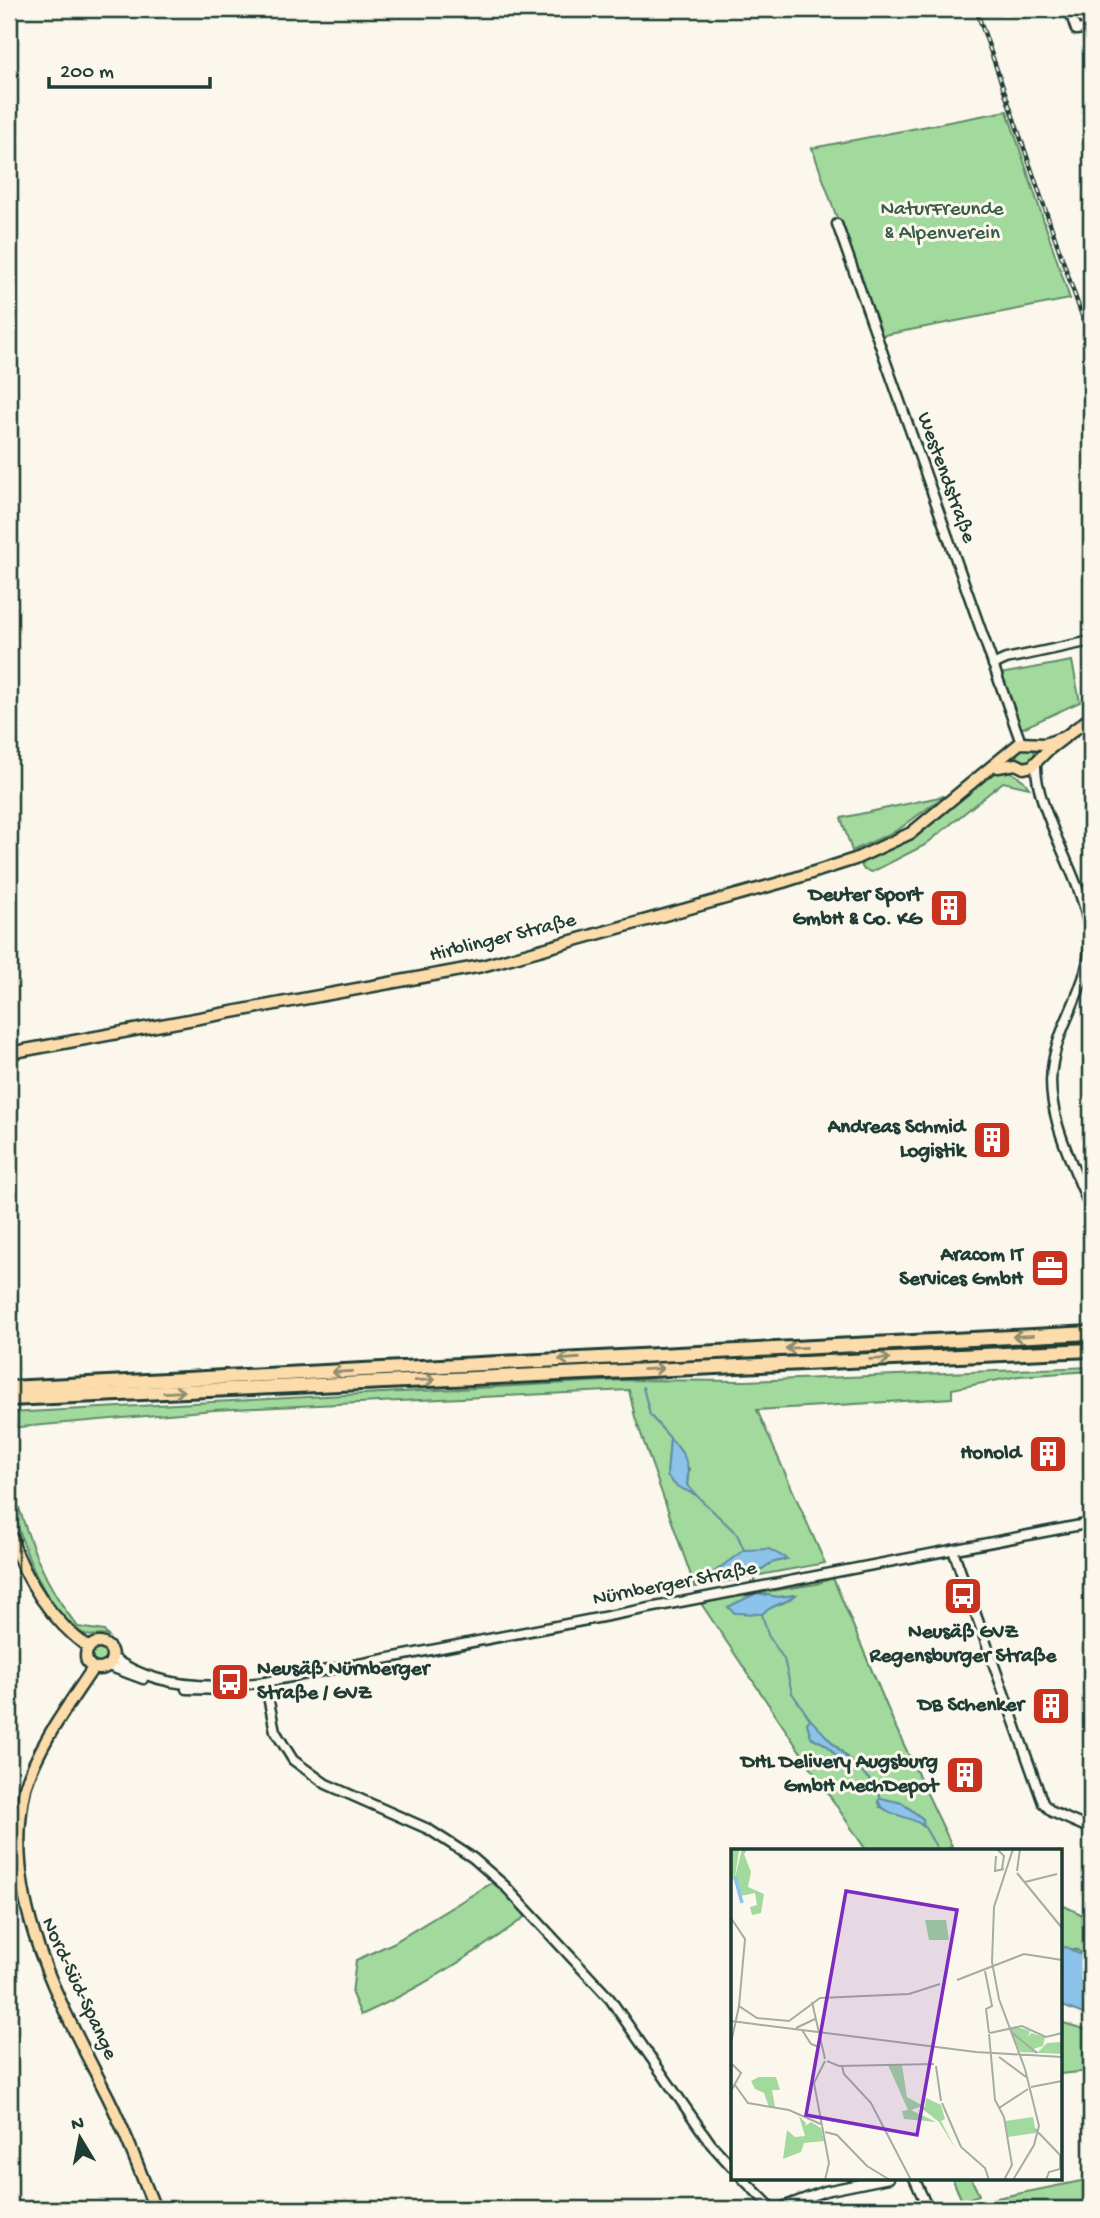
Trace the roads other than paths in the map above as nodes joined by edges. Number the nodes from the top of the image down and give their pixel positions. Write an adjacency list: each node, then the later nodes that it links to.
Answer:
1 (1069, 9): 2 (street)
2 (1091, 28)
3 (837, 224): 5 (street, Westendstraße)
4 (1091, 641): 5 (street)
5 (993, 664): 8 (street, Westendstraße)
6 (1091, 717): 7 (main road, Hirblinger Straße)
7 (1064, 737): 9 (main road, Hirblinger Straße); 11 (main road, Hirblinger Straße)
8 (1021, 743): 9 (main road, Hirblinger Straße); 10 (main road, Hirblinger Straße)
9 (1034, 745): 11 (main road)
10 (1013, 752): 12 (main road); 13 (main road, Hirblinger Straße)
11 (1037, 760): 12 (main road, Hirblinger Straße); 14 (street)
12 (1019, 766): 13 (main road, Hirblinger Straße); 14 (street)
13 (976, 779): 15 (main road, Hirblinger Straße)
14 (1040, 791): 16 (street)
15 (9, 1053)
16 (1091, 1210)
17 (1091, 1333): 19 (highway, one-way to 19)
18 (1091, 1350): 20 (highway, one-way to 18)
19 (9, 1388)
20 (9, 1399)
21 (1091, 1523): 23 (street, Nürnberger Straße)
22 (10, 1536): 24 (main road)
23 (953, 1550): 27 (street, Nürnberger Straße); 28 (street)
24 (89, 1648): 25 (main road); 26 (main road)
25 (110, 1661): 26 (main road); 27 (street, Nürnberger Straße)
26 (93, 1668): 33 (main road, Nord-Süd-Spange)
27 (265, 1682): 29 (street)
28 (1091, 1829)
29 (731, 2166)
30 (879, 2180): 34 (street)
31 (915, 2180): 35 (street)
32 (745, 2181): 34 (street)
33 (155, 2209)
34 (775, 2209)
35 (928, 2209)

